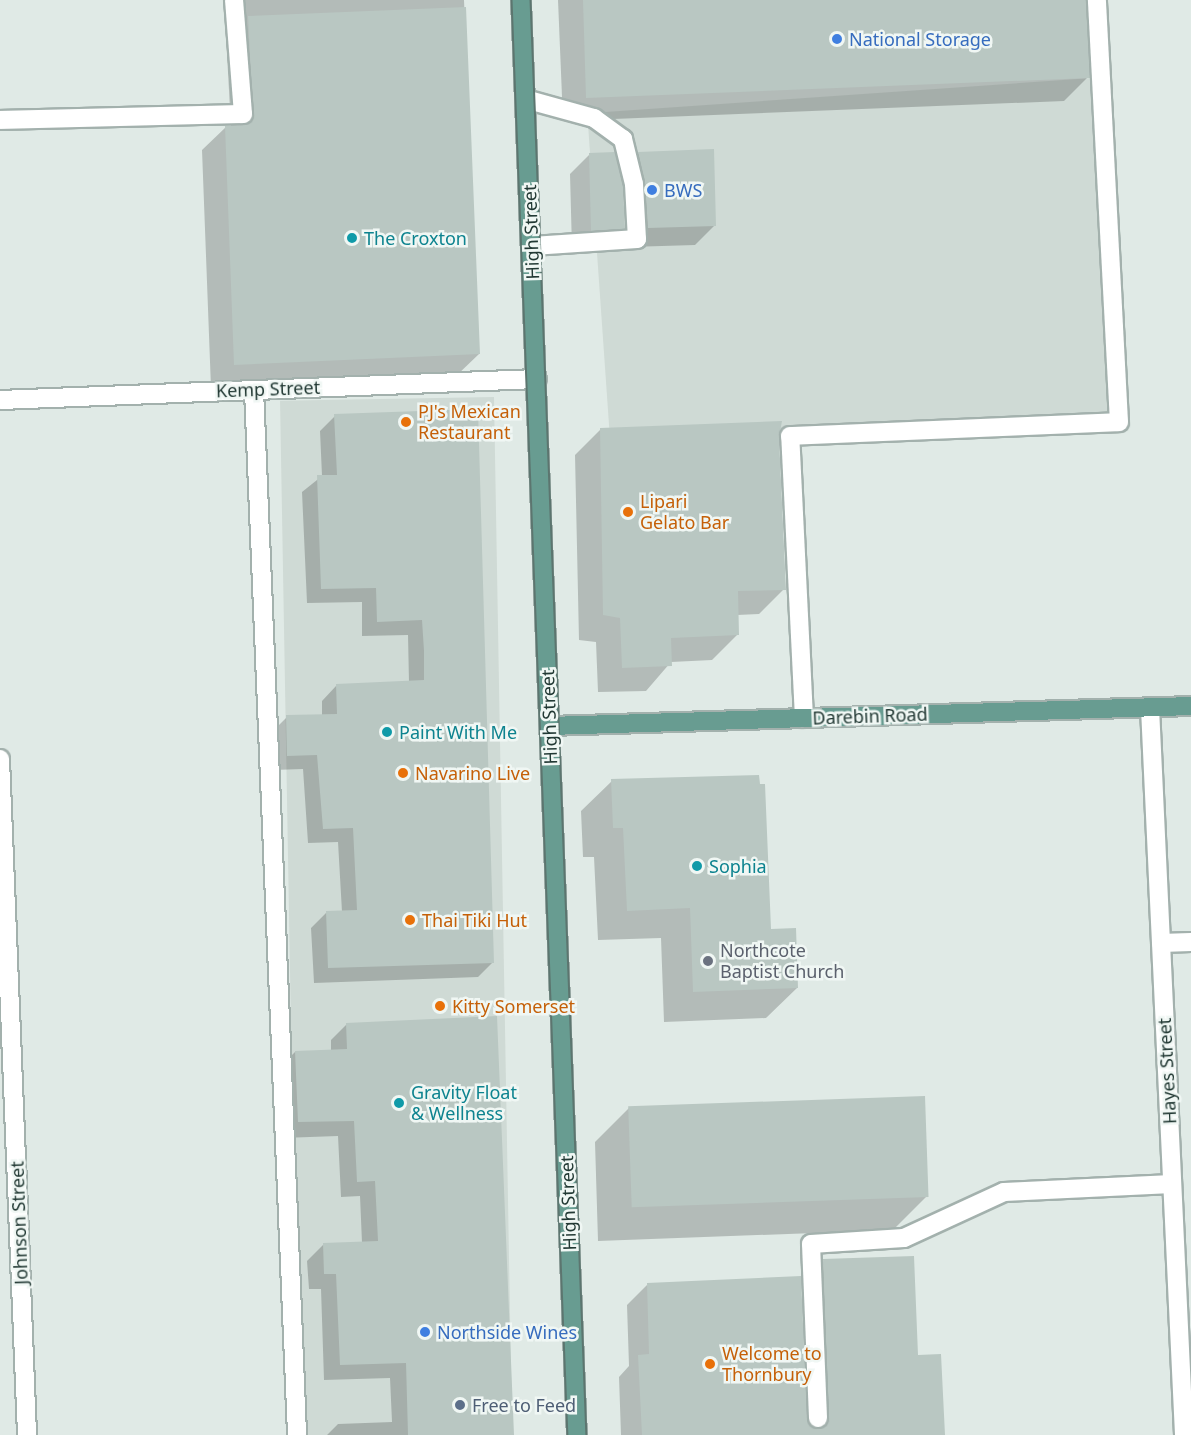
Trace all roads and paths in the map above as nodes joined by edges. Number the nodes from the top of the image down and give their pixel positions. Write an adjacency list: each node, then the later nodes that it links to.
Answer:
1 (234, 0): 5 (street)
2 (521, 0): 4 (main road, High Street)
3 (1097, 0): 12 (street)
4 (525, 99): 6 (main road, High Street); 6 (street)
5 (0, 120)
6 (532, 246): 7 (main road, High Street)
7 (537, 379): 8 (street, Kemp Street); 13 (main road, High Street)
8 (254, 390): 9 (street, Kemp Street); 20 (street)
9 (0, 400)
10 (1191, 706): 11 (main road, Darebin Road)
11 (1150, 708): 12 (main road, Darebin Road); 16 (street, Hayes Street)
12 (804, 718): 13 (main road, Darebin Road)
13 (549, 726): 21 (main road, High Street)
14 (0, 759): 19 (street, Johnson Street)
15 (1191, 942): 16 (street)
16 (1161, 943): 17 (street, Hayes Street)
17 (1172, 1184): 18 (street); 22 (street, Hayes Street)
18 (818, 1418)
19 (27, 1435)
20 (297, 1435)
21 (577, 1435)
22 (1184, 1435)

